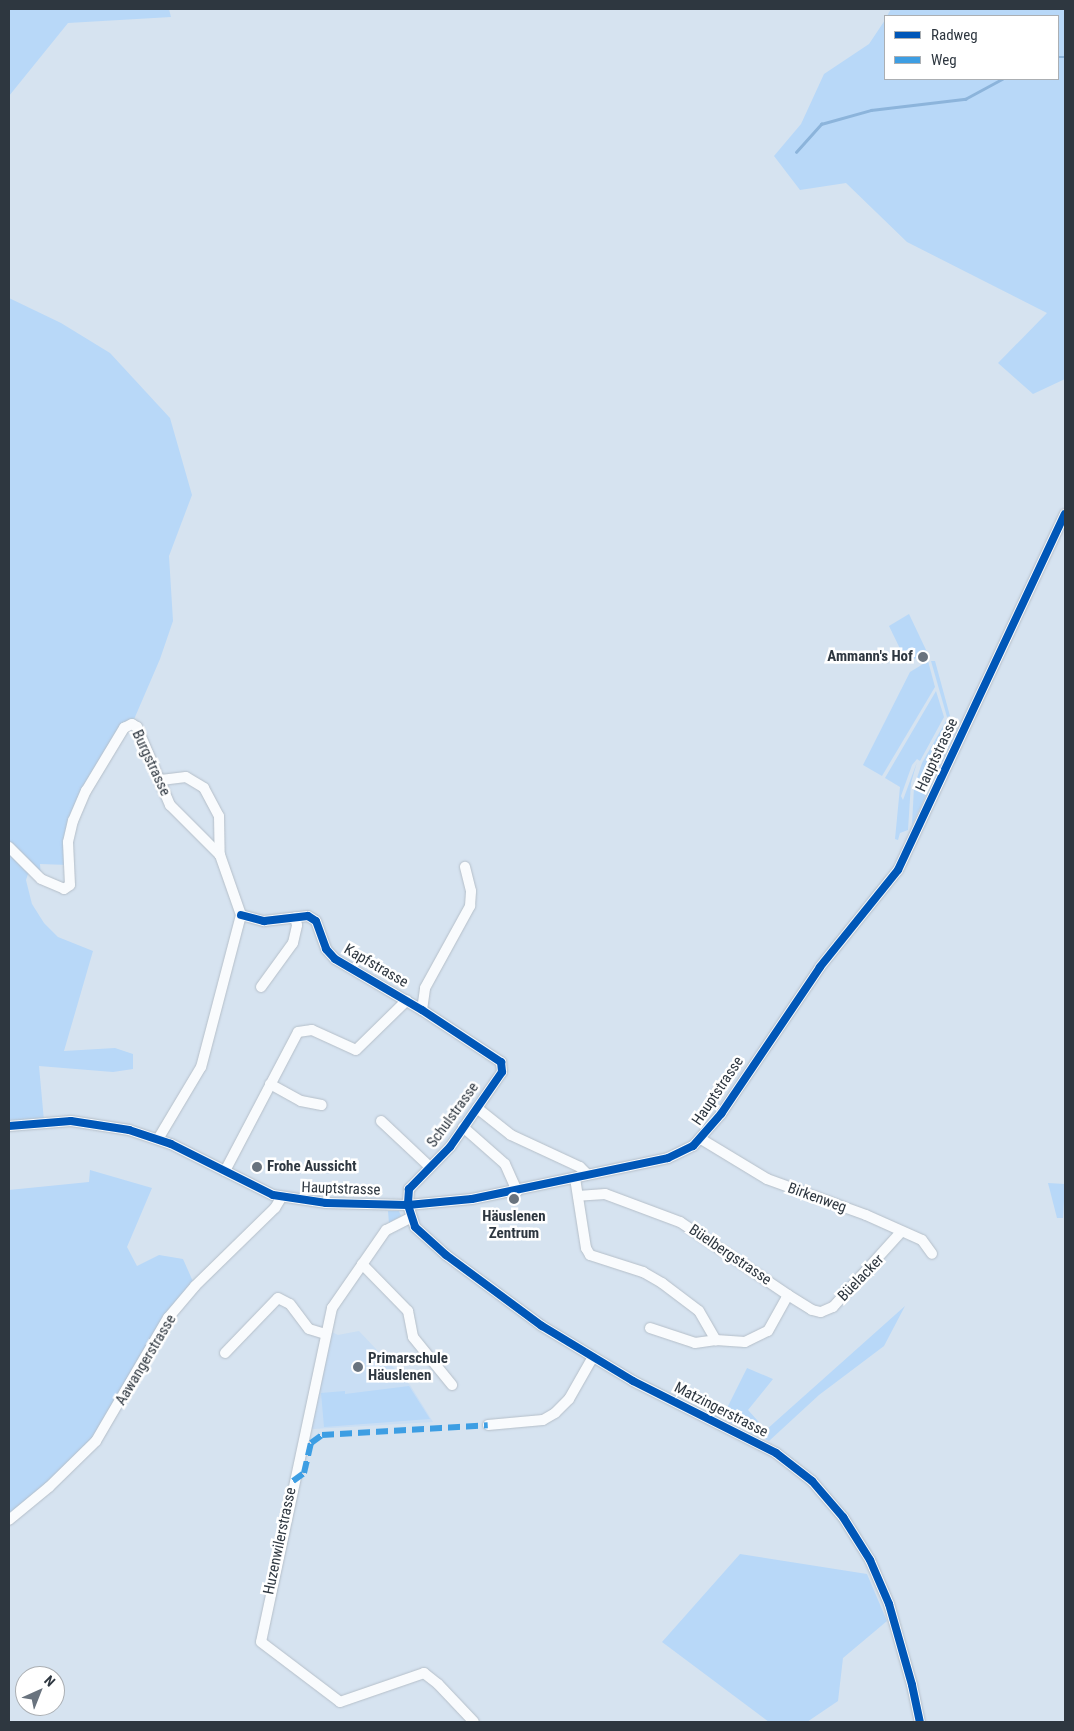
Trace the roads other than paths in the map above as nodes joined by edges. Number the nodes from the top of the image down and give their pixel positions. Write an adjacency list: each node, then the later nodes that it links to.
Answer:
1 (1065, 514): 19 (street, Hauptstrasse)
2 (161, 780): 3 (street, Burgstrasse); 4 (street, Burgstrasse); 4 (street)
3 (9, 847)
4 (220, 855): 6 (street, Burgstrasse)
5 (465, 868): 10 (street)
6 (241, 915): 7 (street, Kapfstrasse); 18 (street)
7 (295, 917): 8 (street); 9 (street, Kapfstrasse)
8 (261, 987)
9 (407, 1000): 10 (street, Kapfstrasse); 12 (street)
10 (422, 1010): 11 (street, Kapfstrasse)
11 (503, 1064): 14 (street, Schulstrasse)
12 (270, 1084): 13 (street); 21 (street)
13 (322, 1106)
14 (477, 1108): 17 (street, Schulstrasse); 22 (street, Schulstrasse)
15 (381, 1121): 20 (street)
16 (9, 1126): 18 (street, Hauptstrasse)
17 (463, 1127): 20 (street, Schulstrasse); 24 (street)
18 (158, 1139): 21 (street, Hauptstrasse)
19 (702, 1139): 22 (street, Hauptstrasse); 29 (street, Birkenweg)
20 (430, 1167): 27 (street, Schulstrasse)
21 (225, 1171): 26 (street, Hauptstrasse)
22 (588, 1175): 23 (street, Hauptstrasse)
23 (575, 1178): 24 (street, Hauptstrasse); 25 (street)
24 (517, 1191): 27 (street, Hauptstrasse)
25 (578, 1196): 32 (street, Büelbergstrasse); 35 (street)
26 (281, 1198): 27 (street, Hauptstrasse); 40 (street, Aawangerstrasse)
27 (408, 1204): 28 (street, Matzingerstrasse)
28 (410, 1218): 31 (street, Huzenwilerstrasse); 37 (street, Matzingerstrasse)
29 (901, 1232): 30 (street, Birkenweg); 32 (street, Büelacker)
30 (932, 1254)
31 (362, 1264): 34 (street, Huzenwilerstrasse); 38 (street)
32 (788, 1294): 35 (street, Büelbergstrasse)
33 (650, 1328): 35 (street, Büelbergstrasse)
34 (325, 1334): 36 (street); 41 (street, Huzenwilerstrasse)
35 (716, 1340)
36 (225, 1353)
37 (593, 1357): 39 (street); 42 (street, Matzingerstrasse)
38 (452, 1385)
39 (488, 1425)
40 (9, 1520)
41 (474, 1722)
42 (920, 1722)

